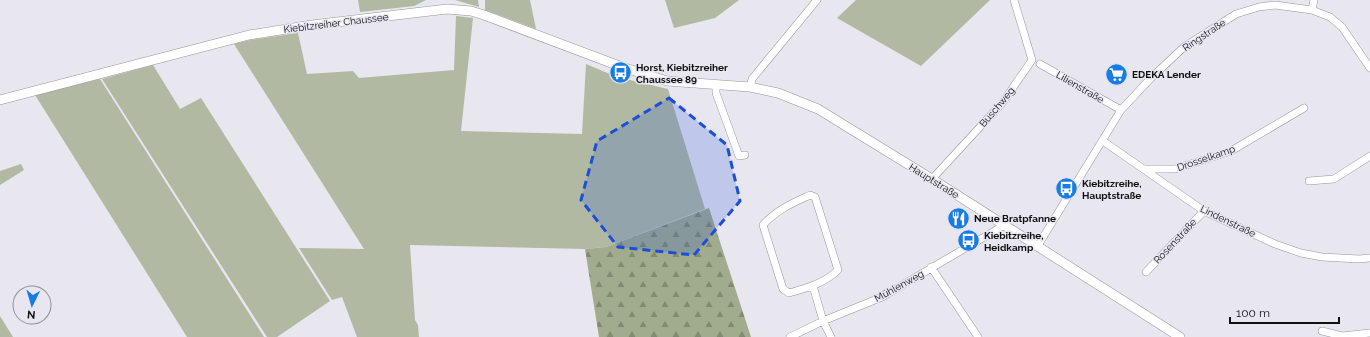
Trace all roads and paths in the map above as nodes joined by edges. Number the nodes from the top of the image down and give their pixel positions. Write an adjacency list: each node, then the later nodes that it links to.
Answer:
1 (817, 0): 9 (street)
2 (1014, 0): 17 (street, Buschweg)
3 (1314, 0): 4 (street)
4 (1312, 10): 6 (street, Ringstraße); 12 (street, Ringstraße)
5 (1040, 64): 12 (street, Lilienstraße)
6 (1370, 68)
7 (667, 81): 8 (street, Hauptstraße); 10 (street, Kiebitzreiher Chaussee)
8 (716, 85): 9 (street, Hauptstraße); 14 (street)
9 (750, 87): 17 (street, Hauptstraße)
10 (0, 100)
11 (1304, 108): 16 (street, Drosselkamp)
12 (1121, 110): 13 (street, Ringstraße)
13 (1103, 141): 16 (street, Lindenstraße); 21 (street, Ringstraße)
14 (746, 155)
15 (1370, 156): 18 (street)
16 (1145, 169): 19 (street, Lindenstraße)
17 (932, 179): 20 (street, Hauptstraße)
18 (1310, 181)
19 (1204, 211): 22 (street, Lindenstraße); 24 (street, Rosenstraße)
20 (1003, 226): 21 (street, Hauptstraße); 23 (street, Mühlenweg)
21 (1037, 247): 32 (street, Hauptstraße)
22 (1370, 258)
23 (932, 267): 26 (street, Mühlenweg); 31 (street)
24 (1146, 272)
25 (813, 286): 25 (street); 26 (street)
26 (823, 321): 29 (street, Mühlenweg); 30 (street)
27 (1322, 331): 28 (street)
28 (1370, 333)
29 (790, 337)
30 (831, 337)
31 (978, 337)
32 (1180, 337)

